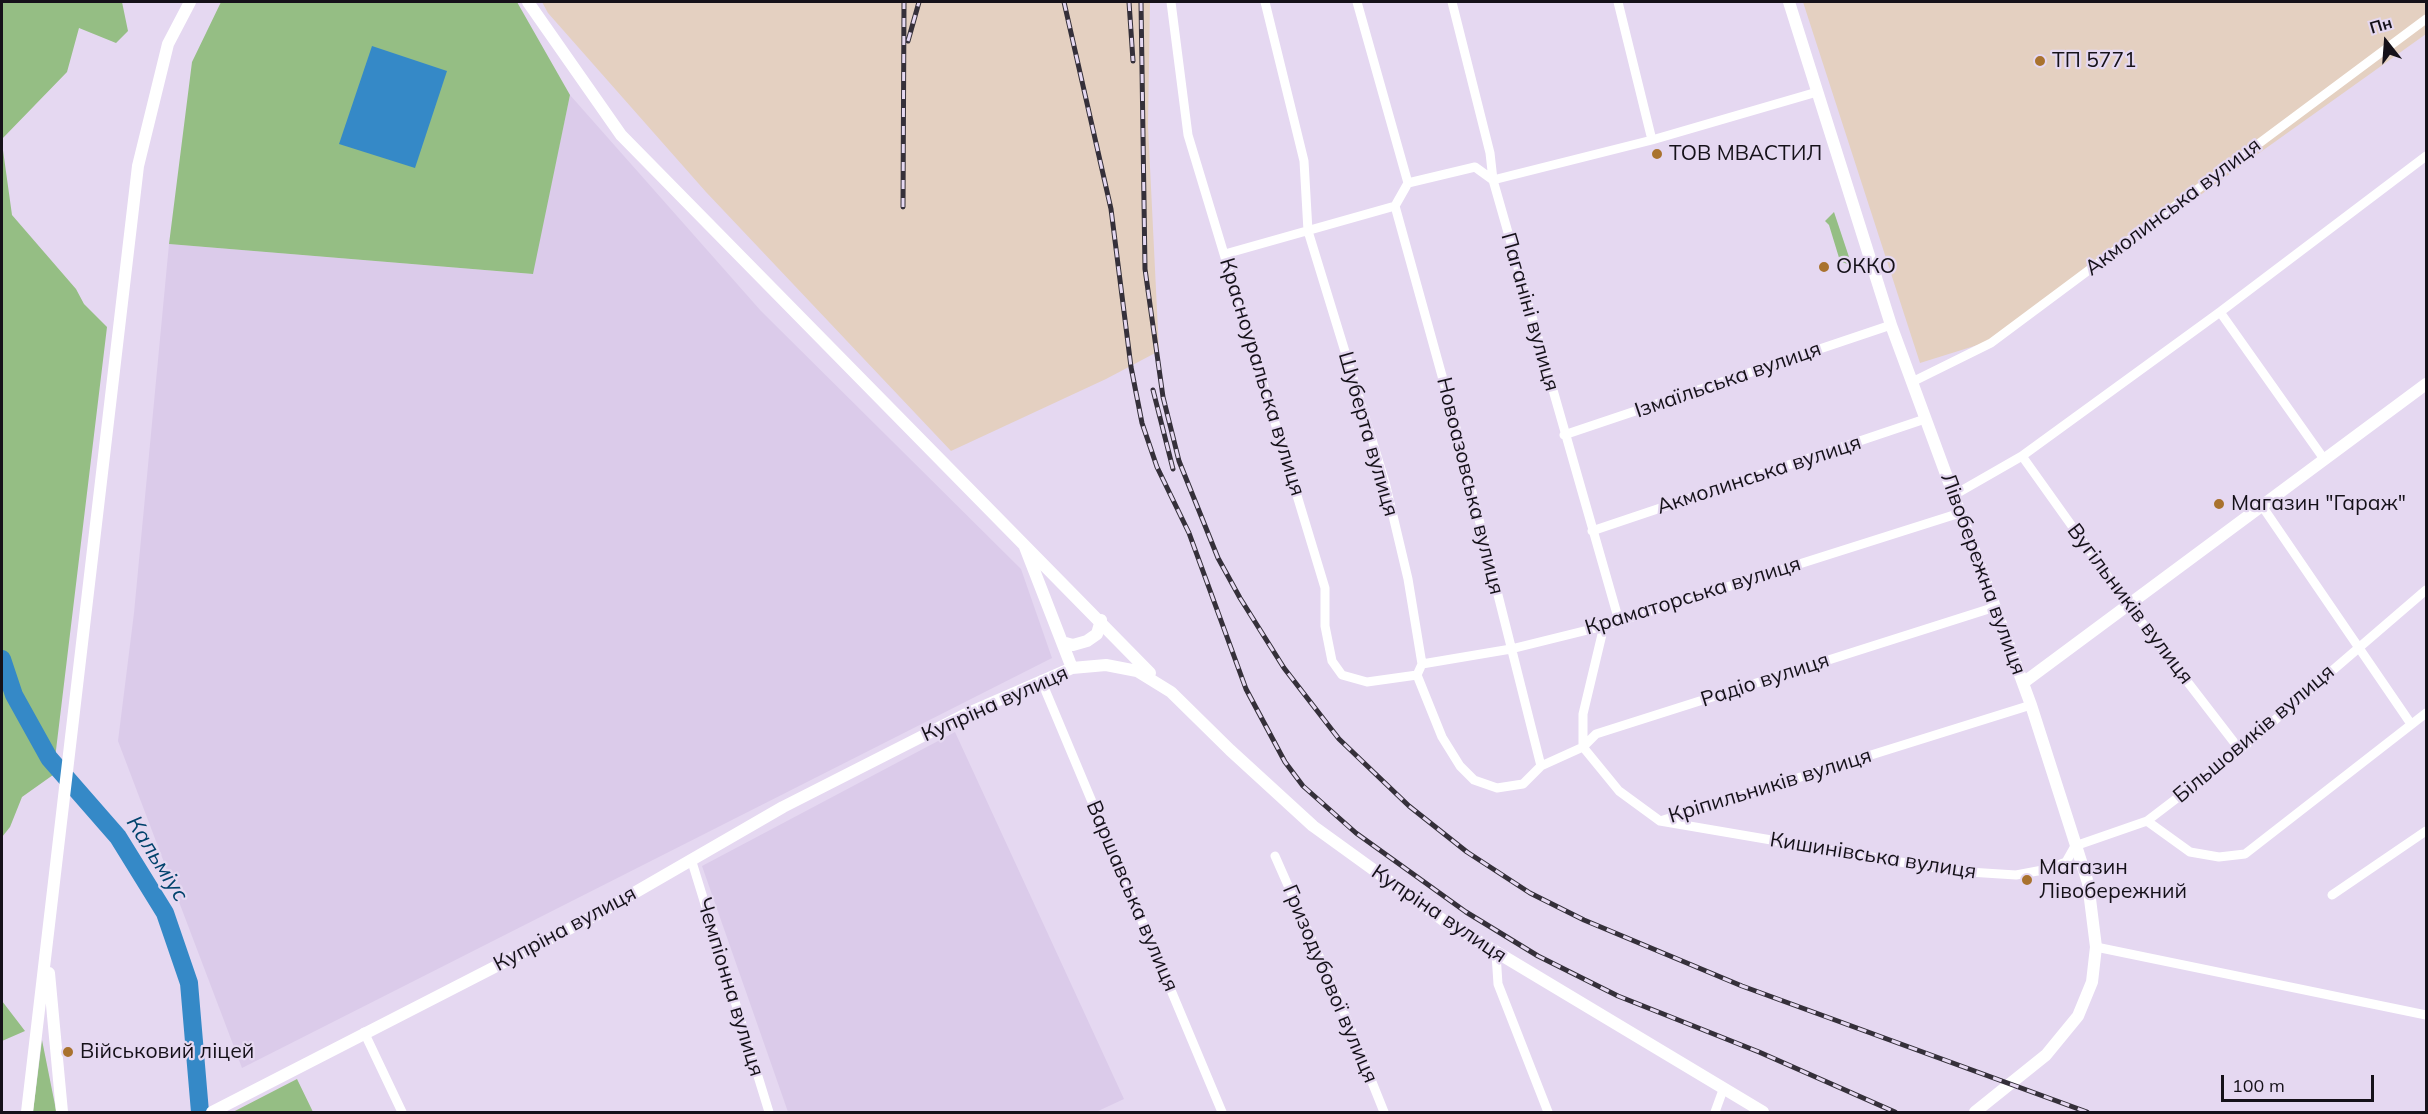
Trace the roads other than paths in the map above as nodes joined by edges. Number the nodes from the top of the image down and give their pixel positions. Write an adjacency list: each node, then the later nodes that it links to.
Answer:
1 (190, 2): 59 (main road)
2 (528, 2): 30 (main road)
3 (1172, 2): 17 (street, Красноуральска вулиця)
4 (1265, 2): 16 (street, Шуберта вулиця)
5 (1358, 2): 14 (street)
6 (1452, 2): 13 (street, Паганіні вулиця)
7 (1618, 2): 11 (street)
8 (1789, 2): 10 (main road, Лівобережна вулиця)
9 (2427, 19): 20 (street, Акмолинська вулиця)
10 (1817, 92): 11 (street); 19 (main road, Лівобережна вулиця)
11 (1652, 140): 13 (street)
12 (2426, 157): 18 (street)
13 (1493, 180): 14 (street); 23 (street, Паганіні вулиця)
14 (1408, 183): 15 (street)
15 (1395, 206): 16 (street); 39 (street, Новоазовська вулиця)
16 (1308, 231): 17 (street); 40 (street, Шуберта вулиця)
17 (1225, 254): 42 (street, Красноуральска вулиця)
18 (2220, 312): 24 (street); 25 (street)
19 (1891, 325): 20 (main road, Лівобережна вулиця); 23 (street, Ізмаїльська вулиця)
20 (1912, 382): 22 (main road, Лівобережна вулиця)
21 (2427, 384): 25 (main road)
22 (1926, 419): 26 (main road, Лівобережна вулиця); 29 (street, Акмолинська вулиця)
23 (1564, 435): 29 (street, Паганіні вулиця)
24 (2022, 456): 26 (street); 32 (street, Вугільників вулиця)
25 (2324, 459): 27 (main road)
26 (1954, 495): 28 (main road, Лівобережна вулиця)
27 (2262, 507): 32 (main road); 38 (street)
28 (1960, 513): 33 (main road, Лівобережна вулиця); 35 (street, Краматорська вулиця)
29 (1592, 531): 35 (street, Паганіні вулиця)
30 (1023, 541): 34 (main road); 37 (main road)
31 (2425, 594): 38 (street, Більшовиків вулиця)
32 (2129, 606): 44 (main road); 50 (street, Вугільників вулиця)
33 (1995, 607): 44 (main road, Лівобережна вулиця); 49 (street, Радіо вулиця)
34 (1101, 620): 37 (main road); 45 (main road)
35 (1619, 621): 36 (street, Краматорська вулиця)
36 (1604, 626): 39 (street, Краматорська вулиця); 49 (street)
37 (1062, 642): 41 (main road)
38 (2359, 647): 48 (street); 50 (street, Більшовиків вулиця)
39 (1511, 649): 40 (street, Краматорська вулиця); 51 (street, Новоазовська вулиця)
40 (1422, 664): 42 (street)
41 (1072, 668): 43 (main road, Купріна вулиця); 45 (main road, Купріна вулиця)
42 (1417, 675): 51 (street)
43 (1041, 680): 57 (main road, Купріна вулиця); 70 (street, Варшавська вулиця)
44 (2023, 683): 46 (main road, Лівобережна вулиця)
45 (1171, 692): 61 (main road, Купріна вулиця)
46 (2031, 705): 52 (street, Кріпильників вулиця); 55 (main road, Лівобережна вулиця)
47 (2427, 713): 48 (street)
48 (2411, 724): 53 (street)
49 (1583, 747): 51 (street, Радіо вулиця); 52 (street, Кріпильників вулиця)
50 (2240, 750): 53 (street, Більшовиків вулиця)
51 (1541, 766)
52 (1660, 821): 55 (street, Кишинівська вулиця)
53 (2147, 821): 55 (street, Більшовиків вулиця)
54 (2427, 831): 58 (street)
55 (2075, 846): 60 (main road, Лівобережна вулиця)
56 (1275, 856): 71 (street, Гризодубової вулиця)
57 (692, 862): 63 (main road, Купріна вулиця); 69 (street, Чемпіонна вулиця)
58 (2332, 895)
59 (47, 945): 65 (main road); 66 (main road)
60 (2096, 946): 62 (street); 75 (main road, Лівобережна вулиця)
61 (1496, 954): 64 (main road, Купріна вулиця); 72 (street)
62 (2427, 1015)
63 (364, 1032): 67 (main road, Купріна вулиця); 68 (street)
64 (1723, 1090): 73 (street); 74 (main road, Купріна вулиця)
65 (60, 1111)
66 (27, 1113)
67 (212, 1113)
68 (402, 1113)
69 (769, 1113)
70 (1222, 1113)
71 (1384, 1113)
72 (1548, 1113)
73 (1715, 1113)
74 (1763, 1113)
75 (1975, 1113)

